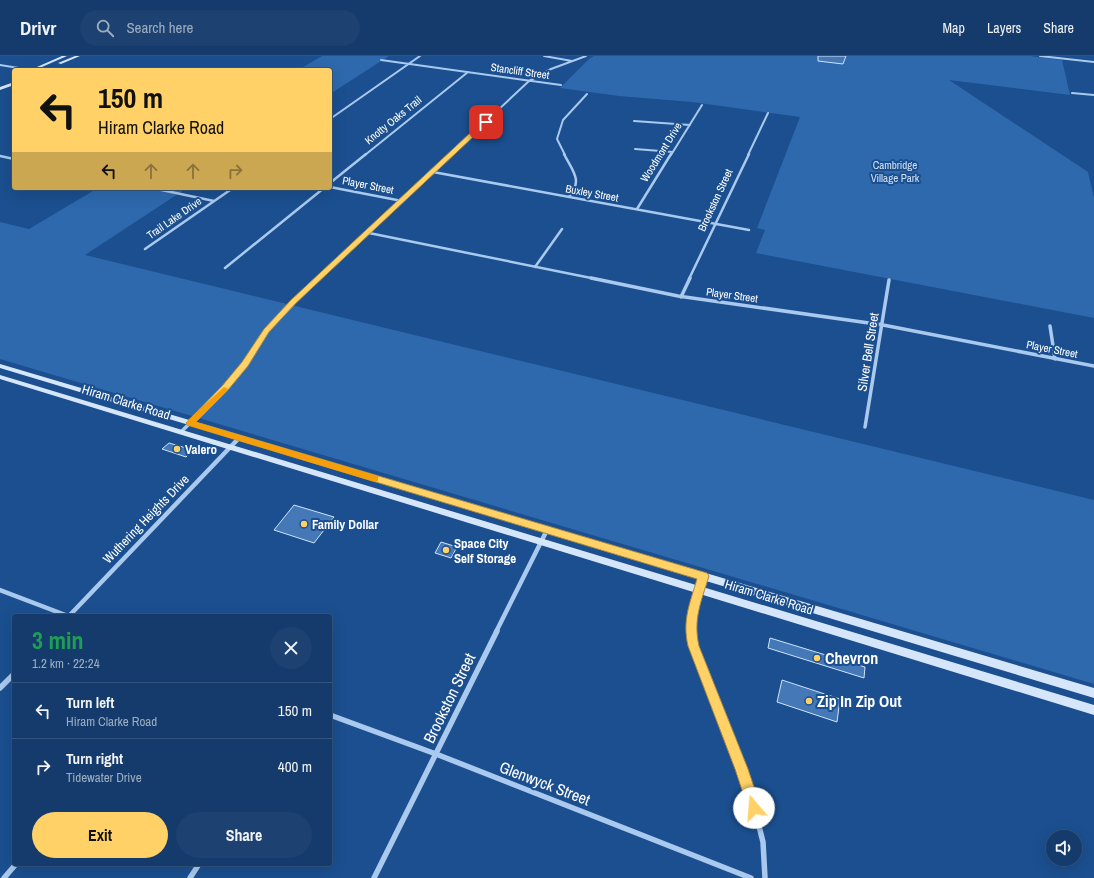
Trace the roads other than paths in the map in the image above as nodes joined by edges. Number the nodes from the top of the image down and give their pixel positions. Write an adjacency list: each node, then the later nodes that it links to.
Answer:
1 (65, 56): 13 (main road)
2 (78, 56): 14 (main road)
3 (420, 56): 10 (street)
4 (544, 56): 8 (street)
5 (586, 56): 8 (street)
6 (1040, 56): 9 (street)
7 (382, 60): 10 (street, Stancliff Street)
8 (572, 61): 17 (street)
9 (1094, 62)
10 (409, 64): 15 (street, Stancliff Street); 27 (street)
11 (0, 65): 12 (street)
12 (19, 68)
13 (37, 68)
14 (50, 68)
15 (468, 72): 17 (street, Stancliff Street); 35 (street, Knotty Oaks Trail)
16 (12, 79): 18 (main road)
17 (529, 81): 20 (street, Stancliff Street); 34 (street)
18 (0, 84)
19 (12, 84): 21 (main road)
20 (560, 85)
21 (0, 89)
22 (1072, 93): 24 (street)
23 (588, 94): 40 (street)
24 (1094, 95)
25 (702, 105): 29 (street, Woodmont Drive)
26 (768, 113): 44 (street, Brookston Street)
27 (332, 118)
28 (634, 121): 29 (street)
29 (690, 125): 31 (street, Woodmont Drive)
30 (635, 149): 31 (street)
31 (673, 152): 43 (street, Woodmont Drive)
32 (0, 156): 33 (street)
33 (12, 159)
34 (433, 172): 40 (street, Buxley Street); 42 (street)
35 (332, 181)
36 (332, 187): 42 (street, Player Street)
37 (162, 190): 41 (street)
38 (230, 190): 41 (street, Trail Lake Drive)
39 (322, 190): 50 (street)
40 (569, 197): 43 (street, Buxley Street)
41 (214, 201): 48 (street, Trail Lake Drive)
42 (402, 201): 47 (street)
43 (637, 209): 44 (street, Buxley Street)
44 (715, 224): 46 (street, Buxley Street); 52 (street, Brookston Street)
45 (562, 229): 49 (street)
46 (749, 230)
47 (369, 233): 49 (street, Player Street); 61 (street)
48 (145, 249)
49 (535, 267): 52 (street, Player Street)
50 (224, 268)
51 (889, 280): 53 (street, Silver Bell Street)
52 (681, 297): 53 (street, Player Street)
53 (883, 324): 55 (street, Player Street); 62 (street, Silver Bell Street)
54 (1050, 326): 55 (street)
55 (1054, 359): 57 (street, Player Street)
56 (0, 366): 59 (main road, Hiram Clarke Road)
57 (1094, 366)
58 (0, 377): 60 (main road, Hiram Clarke Road)
59 (69, 387): 60 (main road); 61 (main road, Hiram Clarke Road)
60 (59, 395): 63 (main road, Hiram Clarke Road)
61 (190, 423): 63 (street); 64 (main road, Hiram Clarke Road)
62 (865, 427)
63 (181, 432): 65 (main road, Hiram Clarke Road)
64 (239, 438): 65 (street, Wuthering Heights Drive); 66 (main road, Hiram Clarke Road)
65 (230, 447): 67 (main road, Hiram Clarke Road); 74 (street, Wuthering Heights Drive)
66 (386, 482): 67 (main road); 68 (main road, Hiram Clarke Road)
67 (379, 492): 69 (main road, Hiram Clarke Road)
68 (547, 530): 69 (street, Brookston Street); 70 (main road, Hiram Clarke Road)
69 (542, 541): 72 (main road, Hiram Clarke Road); 84 (street, Brookston Street)
70 (703, 576): 72 (street); 75 (main road, Hiram Clarke Road)
71 (0, 590): 73 (street)
72 (700, 590): 76 (main road, Hiram Clarke Road); 91 (street)
73 (63, 614)
74 (70, 614)
75 (887, 631): 76 (main road); 78 (main road, Hiram Clarke Road)
76 (884, 646): 81 (main road, Hiram Clarke Road)
77 (12, 676): 79 (street)
78 (1042, 678): 80 (main road, Hiram Clarke Road); 81 (main road)
79 (0, 688)
80 (1094, 693)
81 (1044, 695): 82 (main road, Hiram Clarke Road)
82 (1094, 710)
83 (332, 716): 84 (street, Glenwyck Street)
84 (436, 754): 89 (street, Brookston Street); 90 (street, Glenwyck Street)
85 (14, 866): 87 (street)
86 (198, 866): 88 (street)
87 (4, 878)
88 (190, 878)
89 (374, 878)
90 (750, 878)
91 (765, 878)

